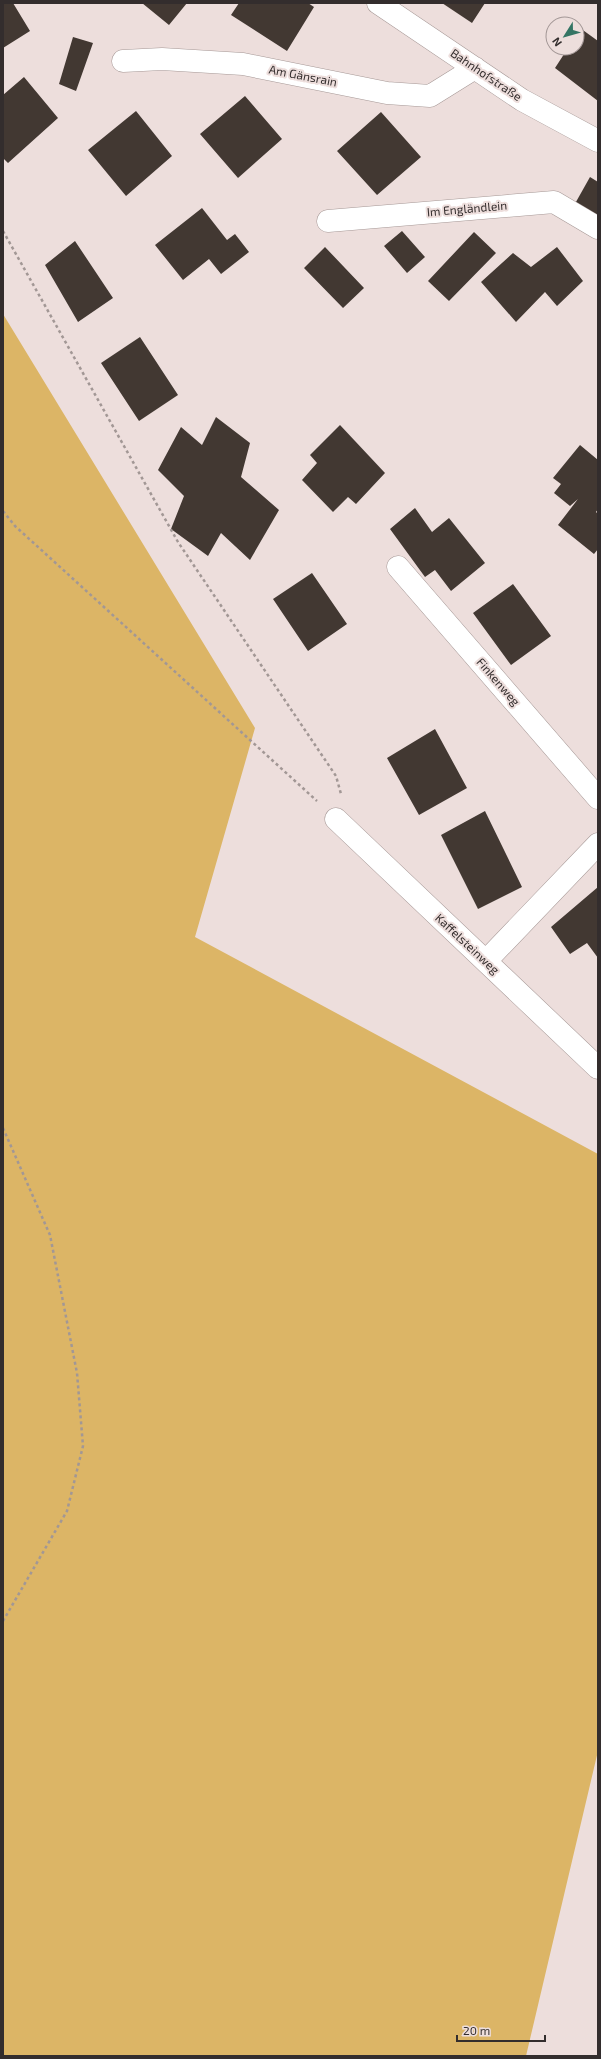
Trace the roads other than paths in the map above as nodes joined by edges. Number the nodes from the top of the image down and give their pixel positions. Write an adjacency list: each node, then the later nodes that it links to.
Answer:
1 (378, 3): 3 (street, Bahnhofstraße)
2 (123, 61): 3 (street, Am Gänsrain)
3 (475, 68): 4 (street, Bahnhofstraße)
4 (598, 141)
5 (328, 221): 6 (street, Im Engländlein)
6 (598, 228)
7 (398, 567): 8 (street, Finkenweg)
8 (598, 798)
9 (336, 820): 11 (street, Kaffelsteinweg)
10 (598, 844): 11 (street)
11 (486, 961): 12 (street, Kaffelsteinweg)
12 (598, 1068)

